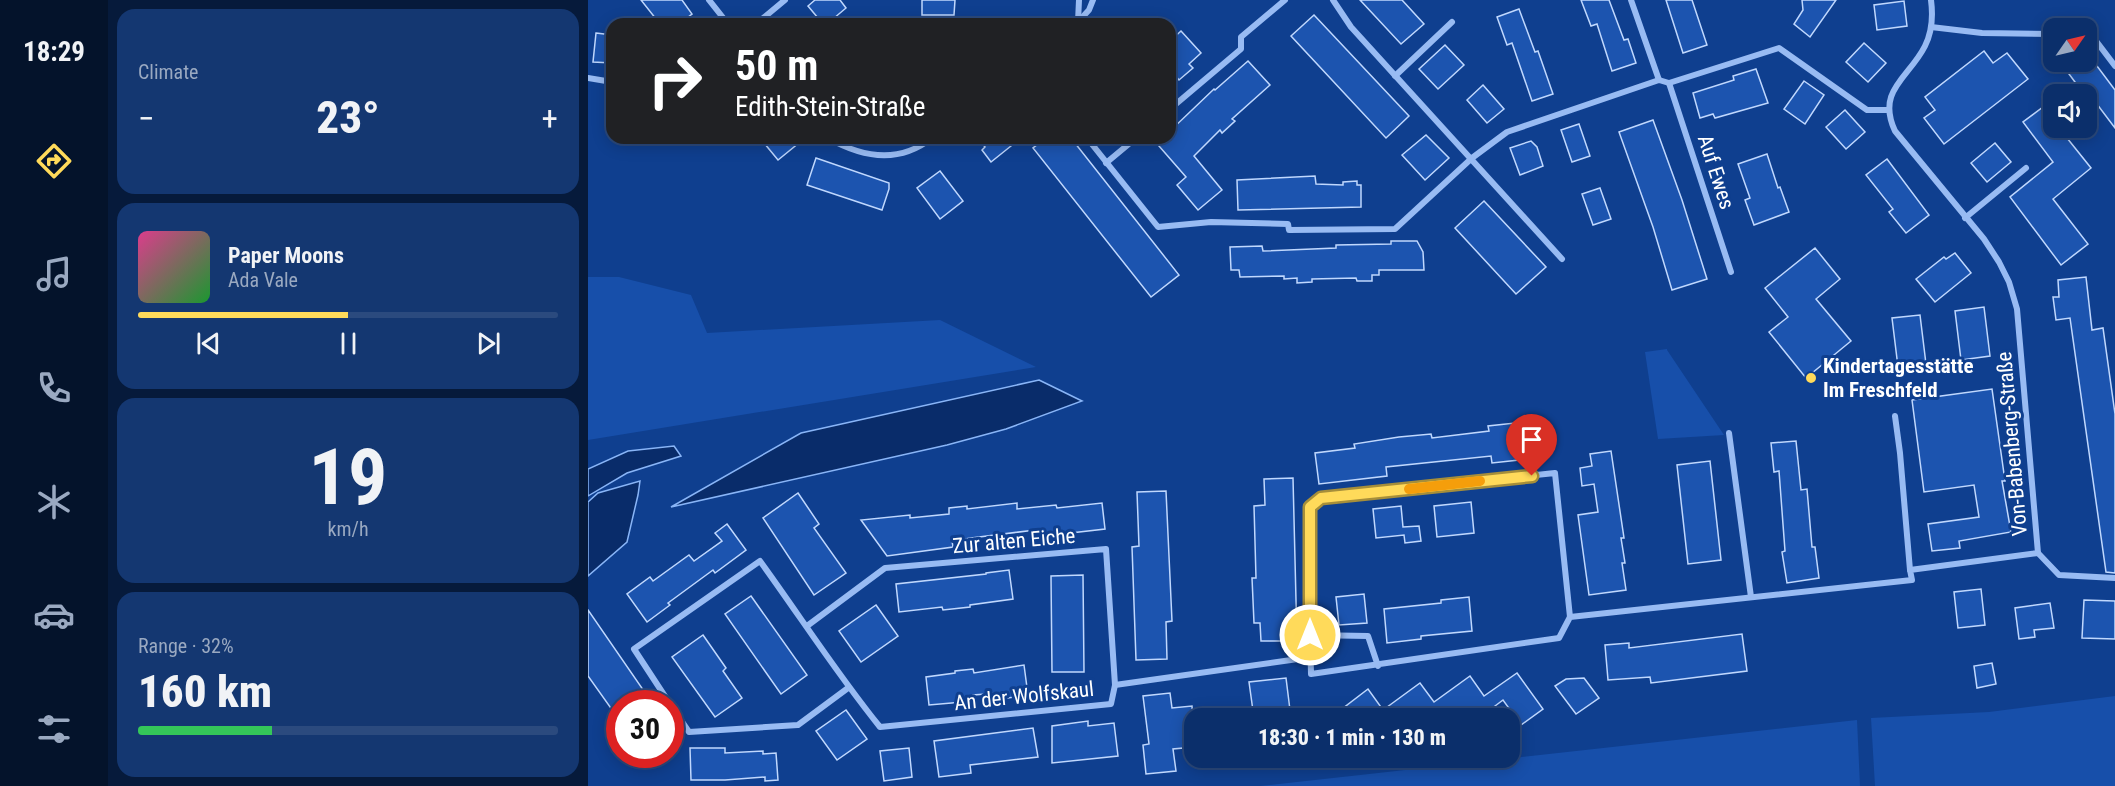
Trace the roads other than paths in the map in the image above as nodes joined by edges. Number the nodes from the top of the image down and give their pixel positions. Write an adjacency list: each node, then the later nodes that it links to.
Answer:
1 (709, 0): 9 (street)
2 (785, 0): 10 (street)
3 (1079, 0): 11 (street)
4 (1093, 0): 12 (street)
5 (1286, 0): 23 (street)
6 (1333, 0): 18 (street)
7 (1631, 0): 20 (street)
8 (1931, 0): 14 (street)
9 (723, 18)
10 (763, 18)
11 (1077, 18)
12 (1082, 18)
13 (1452, 22): 18 (street)
14 (1931, 27): 15 (street); 24 (street)
15 (2043, 34)
16 (2097, 42): 17 (street)
17 (2115, 66)
18 (1395, 76): 29 (street)
19 (588, 78): 21 (street)
20 (1659, 80): 22 (street); 29 (street)
21 (606, 81)
22 (1669, 83): 24 (street); 34 (street, Auf Ewes)
23 (1176, 104)
24 (1888, 110): 32 (street, Von-Babenberg-Straße)
25 (842, 144): 26 (street)
26 (922, 144)
27 (1092, 144): 30 (street)
28 (1129, 144): 30 (street)
29 (1472, 159): 30 (street); 33 (street)
30 (1106, 163)
31 (2026, 168): 32 (street)
32 (1965, 218): 37 (street, Von-Babenberg-Straße)
33 (1562, 259)
34 (1731, 272)
35 (1894, 416): 38 (street)
36 (1729, 434): 40 (street)
37 (2038, 553): 38 (street, Von-Babenberg-Straße); 39 (street)
38 (1910, 570): 40 (street, Von-Babenberg-Straße)
39 (2115, 578)
40 (1751, 597): 41 (street, Von-Babenberg-Straße)
41 (1570, 617): 43 (street); 45 (street)
42 (807, 626): 46 (street, Zur alten Eiche); 47 (street, An der Wolfskaul); 48 (street, An der Wolfskaul)
43 (1310, 635): 44 (street); 45 (street)
44 (1312, 657): 45 (street); 46 (street, An der Wolfskaul)
45 (1378, 666)
46 (1115, 685): 47 (street, An der Wolfskaul)
47 (848, 688): 49 (street, An der Wolfskaul)
48 (661, 690)
49 (684, 725)

